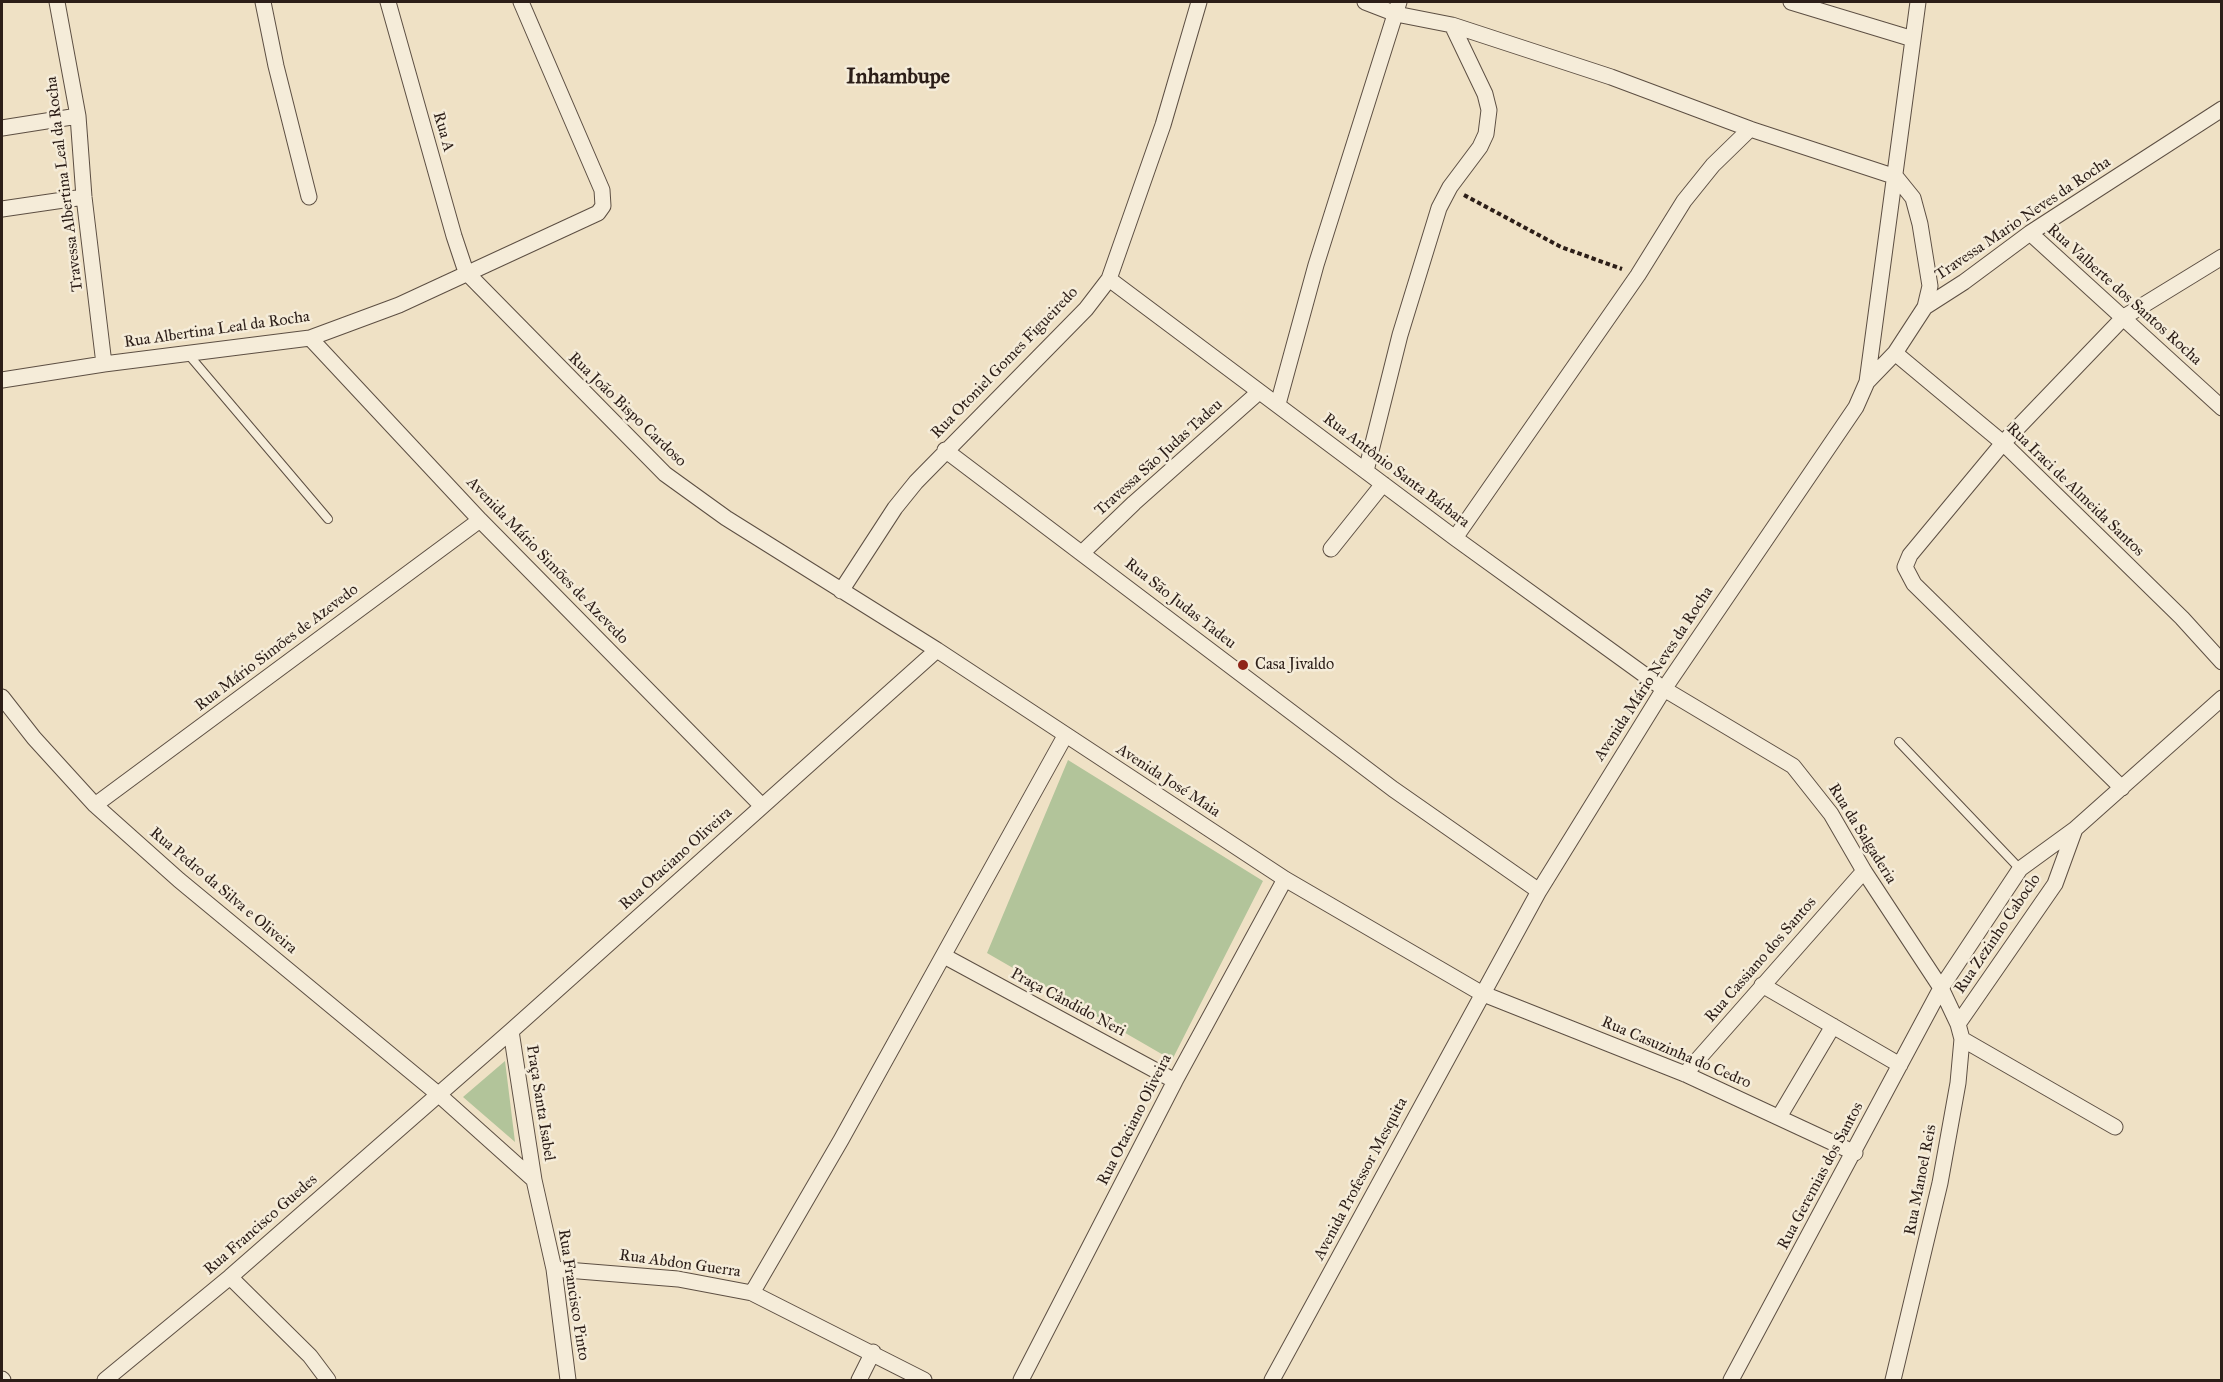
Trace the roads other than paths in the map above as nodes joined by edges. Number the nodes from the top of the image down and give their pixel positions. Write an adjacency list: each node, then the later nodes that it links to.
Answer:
1 (57, 2): 13 (street, Travessa Albertina Leal da Rocha)
2 (263, 2): 18 (street)
3 (388, 2): 22 (street, Rua A)
4 (521, 2): 22 (street, Rua Albertina Leal da Rocha)
5 (1199, 2): 23 (street, Rua Otoniel Gomes Figueiredo)
6 (1365, 2): 9 (street)
7 (1791, 2): 11 (street)
8 (1918, 2): 11 (street)
9 (1398, 8): 10 (street); 33 (street)
10 (1452, 25): 15 (street); 37 (street)
11 (1913, 39): 16 (street)
12 (2222, 109): 20 (street, Travessa Mario Neves da Rocha)
13 (78, 116): 14 (street); 17 (street, Travessa Albertina Leal da Rocha)
14 (2, 128)
15 (1750, 129): 16 (street); 41 (street)
16 (1896, 177): 24 (street); 31 (street)
17 (84, 197): 19 (street); 29 (street, Travessa Albertina Leal da Rocha)
18 (309, 197)
19 (2, 209)
20 (2030, 233): 24 (street, Travessa Mario Neves da Rocha); 25 (street, Rua Valberte dos Santos Rocha)
21 (2222, 257): 25 (street)
22 (466, 272): 26 (street, Rua Albertina Leal da Rocha); 44 (street, Rua João Bispo Cardoso)
23 (1109, 279): 32 (street, Rua Antônio Santa Bárbara); 36 (street, Rua Otoniel Gomes Figueiredo)
24 (1925, 307): 27 (street, Travessa Mario Neves da Rocha)
25 (2124, 316): 34 (street, Rua Valberte dos Santos Rocha); 35 (street)
26 (310, 338): 28 (street, Rua Albertina Leal da Rocha); 40 (street, Avenida Mário Simões de Azevedo)
27 (1895, 353): 31 (street, Travessa Mario Neves da Rocha); 35 (street, Rua Iraci de Almeida Santos)
28 (188, 354): 29 (street, Rua Albertina Leal da Rocha); 39 (lane)
29 (104, 363): 30 (street, Rua Albertina Leal da Rocha)
30 (2, 380)
31 (1867, 382): 47 (street, Avenida Mário Neves da Rocha)
32 (1259, 392): 33 (street, Rua Antônio Santa Bárbara); 43 (street, Travessa São Judas Tadeu)
33 (1278, 404): 37 (street, Rua Antônio Santa Bárbara)
34 (2222, 408)
35 (2003, 443): 46 (street, Rua Iraci de Almeida Santos); 52 (street)
36 (945, 450): 43 (street, Rua São Judas Tadeu); 44 (street, Rua Otoniel Gomes Figueiredo)
37 (1366, 471): 38 (street, Rua Antônio Santa Bárbara)
38 (1383, 484): 41 (street, Rua Antônio Santa Bárbara); 42 (street)
39 (328, 519)
40 (480, 520): 53 (street, Rua Mário Simões de Azevedo); 54 (street, Avenida Mário Simões de Azevedo)
41 (1455, 537): 47 (street, Rua Antônio Santa Bárbara)
42 (1331, 549)
43 (1083, 552): 59 (street, Rua São Judas Tadeu)
44 (841, 591): 45 (street, Avenida José Maia)
45 (937, 651): 50 (street, Avenida José Maia); 54 (street, Rua Otaciano Oliveira)
46 (2222, 662)
47 (1664, 689): 57 (street, Rua da Salgaderia); 59 (street, Avenida Mário Neves da Rocha)
48 (2, 697): 53 (street, Rua Pedro da Silva e Oliveira)
49 (2222, 698): 52 (street, Rua Zezinho Caboclo)
50 (1065, 736): 58 (street, Avenida José Maia); 60 (street)
51 (1899, 742): 56 (lane)
52 (2122, 789): 55 (street, Rua Zezinho Caboclo)
53 (95, 805): 71 (street, Rua Pedro da Silva e Oliveira)
54 (762, 806): 66 (street, Rua Otaciano Oliveira)
55 (2075, 829): 56 (street, Rua Zezinho Caboclo); 64 (street, Rua Zezinho Caboclo)
56 (2020, 869): 62 (street, Rua Zezinho Caboclo)
57 (1864, 871): 61 (street, Rua Cassiano dos Santos); 62 (street, Rua da Salgaderia)
58 (1285, 879): 63 (street, Avenida José Maia); 70 (street, Rua Otaciano Oliveira)
59 (1539, 891): 63 (street, Avenida Mário Neves da Rocha)
60 (944, 956): 70 (street, Praça Cândido Neri); 78 (street)
61 (1762, 985): 65 (street); 69 (street, Rua Cassiano dos Santos)
62 (1941, 988): 64 (street, Rua Manoel Reis); 68 (street, Rua Geremias dos Santos)
63 (1481, 993): 69 (street, Rua Casuzinha do Cedro); 86 (street, Avenida Professor Mesquita)
64 (1958, 1024): 67 (street, Rua Manoel Reis)
65 (1833, 1026): 68 (street); 72 (street)
66 (511, 1031): 71 (street, Rua Otaciano Oliveira); 75 (street, Praça Santa Isabel)
67 (1962, 1039): 73 (street); 88 (street, Rua Manoel Reis)
68 (1900, 1065): 74 (street, Rua Geremias dos Santos)
69 (1685, 1074): 72 (street, Rua Casuzinha do Cedro)
70 (1174, 1081): 85 (street, Rua Otaciano Oliveira)
71 (438, 1094): 75 (street, Rua Pedro da Silva e Oliveira); 77 (street, Rua Francisco Guedes)
72 (1779, 1117): 74 (street, Rua Casuzinha do Cedro)
73 (2115, 1127)
74 (1855, 1153): 87 (street, Rua Geremias dos Santos)
75 (534, 1180): 76 (street, Rua Francisco Pinto)
76 (554, 1269): 78 (street, Rua Abdon Guerra); 82 (street, Rua Francisco Pinto)
77 (230, 1277): 80 (street, Rua Francisco Guedes); 81 (street)
78 (752, 1293): 79 (street, Rua Abdon Guerra)
79 (873, 1352): 83 (street); 84 (street, Rua Abdon Guerra)
80 (105, 1380)
81 (328, 1380)
82 (568, 1380)
83 (859, 1380)
84 (924, 1380)
85 (1021, 1380)
86 (1272, 1380)
87 (1731, 1380)
88 (1893, 1380)

